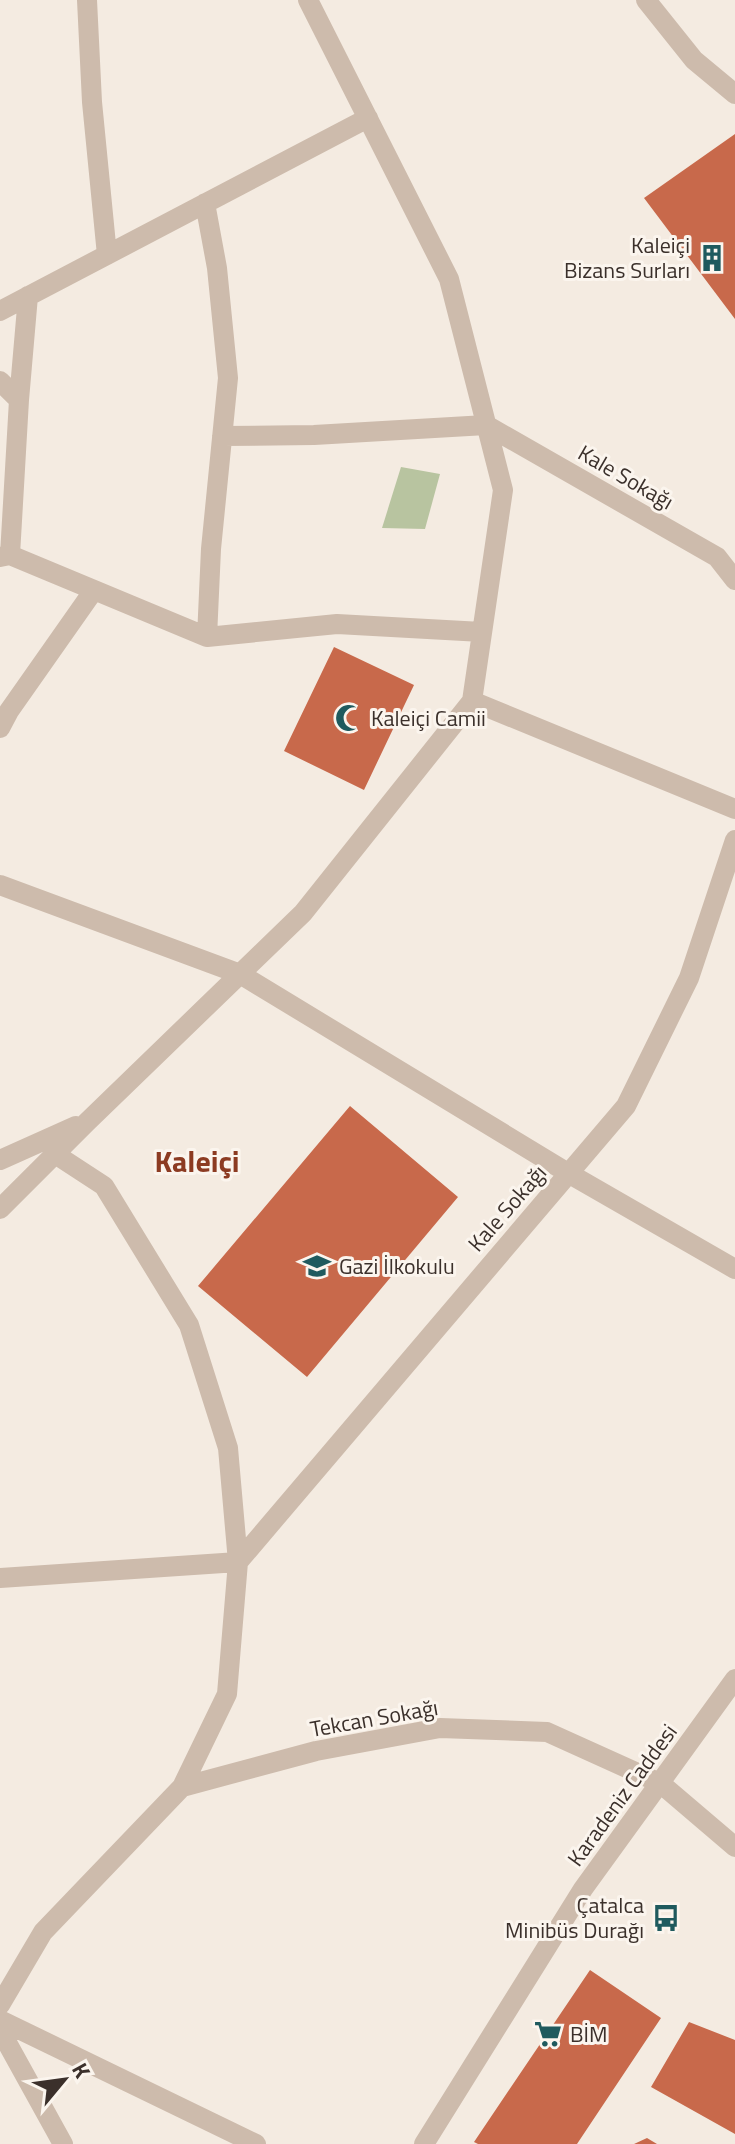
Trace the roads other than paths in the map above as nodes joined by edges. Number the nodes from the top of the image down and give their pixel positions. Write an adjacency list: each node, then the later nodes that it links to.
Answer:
1 (87, 0): 7 (street)
2 (308, 0): 5 (street)
3 (646, 0): 4 (street)
4 (735, 94)
5 (368, 118): 6 (street); 12 (street)
6 (205, 203): 7 (street); 13 (street)
7 (107, 255): 8 (street)
8 (28, 296): 9 (street); 11 (street)
9 (0, 311)
10 (0, 381): 11 (street)
11 (19, 400): 14 (street)
12 (486, 425): 13 (street); 15 (street, Kale Sokağı); 17 (street)
13 (222, 436): 18 (street)
14 (5, 556): 16 (street)
15 (735, 580)
16 (94, 590): 18 (street); 20 (street)
17 (482, 632): 18 (street); 19 (street)
18 (207, 637)
19 (472, 701): 21 (street); 24 (street)
20 (0, 728)
21 (735, 809)
22 (735, 840): 30 (street, Kale Sokağı)
23 (0, 885): 24 (street)
24 (240, 974): 25 (street); 30 (street)
25 (87, 1122): 27 (street); 28 (street)
26 (0, 1140): 27 (street)
27 (19, 1152): 29 (street)
28 (55, 1154): 31 (street); 33 (street)
29 (0, 1160)
30 (568, 1173): 32 (street); 33 (street, Kale Sokağı)
31 (0, 1209)
32 (735, 1269)
33 (238, 1562): 34 (street); 37 (street)
34 (0, 1578)
35 (735, 1679): 36 (street, Karadeniz Caddesi)
36 (660, 1783): 37 (street, Tekcan Sokağı); 38 (street, Tekcan Sokağı); 44 (street, Karadeniz Caddesi)
37 (182, 1787): 39 (street)
38 (735, 1847)
39 (0, 2005)
40 (0, 2020): 43 (street)
41 (0, 2030): 42 (street)
42 (63, 2144)
43 (256, 2144)
44 (424, 2144)

